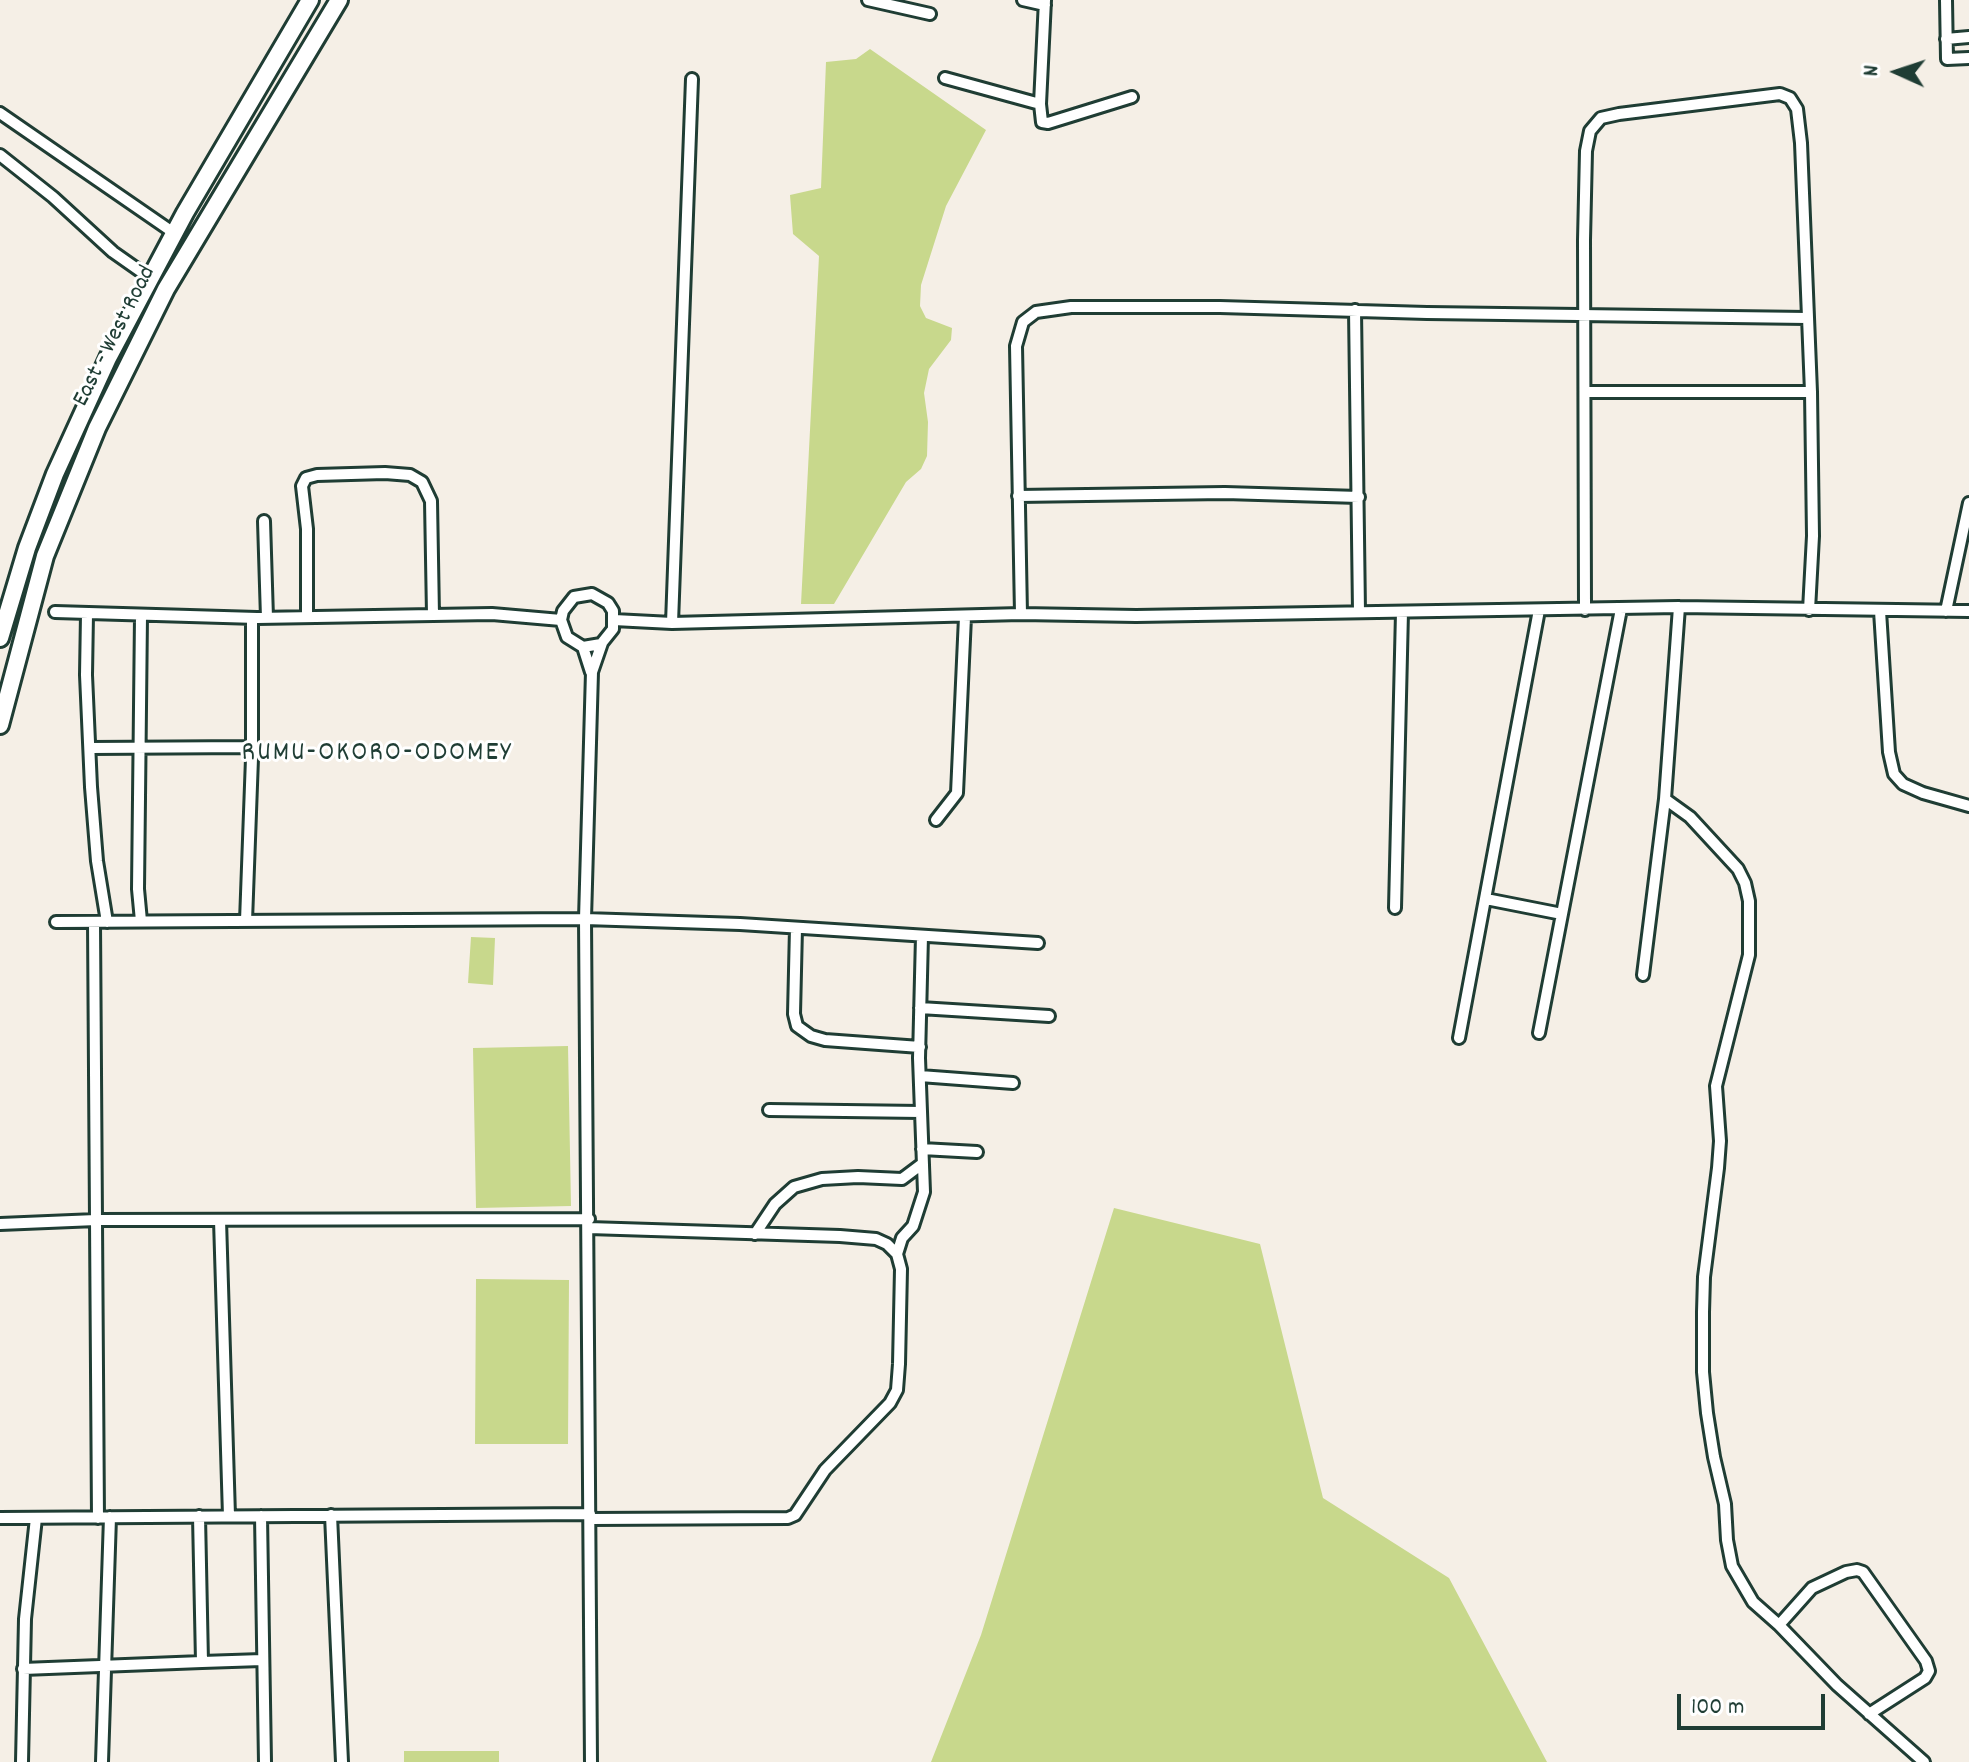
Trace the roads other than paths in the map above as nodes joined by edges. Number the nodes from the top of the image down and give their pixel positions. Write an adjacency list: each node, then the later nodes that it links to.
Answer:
1 (310, 0): 17 (main road, East - West Road)
2 (339, 0): 55 (main road, East - West Road)
3 (868, 0): 7 (street)
4 (1023, 0): 6 (street)
5 (1946, 0): 9 (street)
6 (1045, 3): 14 (street)
7 (930, 14)
8 (1969, 37): 9 (street)
9 (1946, 39): 10 (street)
10 (1969, 58)
11 (945, 78): 14 (street)
12 (692, 79): 50 (street)
13 (1132, 97): 14 (street)
14 (1040, 104)
15 (0, 113): 17 (street)
16 (0, 155): 18 (street)
17 (174, 233): 18 (main road, East - West Road)
18 (150, 278): 41 (main road, East - West Road)
19 (1355, 310): 20 (street); 24 (street); 25 (street)
20 (1585, 313): 21 (street); 21 (street); 22 (street)
21 (1807, 318): 23 (street)
22 (1585, 392): 23 (street); 31 (street)
23 (1811, 392): 32 (street)
24 (1018, 496): 25 (street); 40 (street)
25 (1359, 497): 37 (street)
26 (1969, 503): 34 (street)
27 (264, 521): 47 (street)
28 (1679, 607): 29 (street); 32 (street); 59 (street)
29 (1621, 609): 31 (street); 64 (street)
30 (1539, 610): 31 (street); 38 (street); 62 (street)
31 (1585, 610)
32 (1809, 610): 33 (street)
33 (1880, 611): 34 (street); 60 (street)
34 (1946, 611): 35 (street)
35 (1969, 611)
36 (55, 612): 39 (street)
37 (1359, 612): 38 (street); 40 (street)
38 (1402, 612): 63 (street)
39 (87, 614): 43 (street); 58 (street)
40 (1021, 614): 45 (street)
41 (3, 615): 51 (main road, East - West Road)
42 (433, 615): 44 (street); 44 (street); 48 (street)
43 (141, 616): 46 (street); 56 (street)
44 (307, 617): 47 (street)
45 (965, 617): 50 (street); 61 (street)
46 (252, 618): 47 (street); 57 (street)
47 (267, 618)
48 (561, 620): 49 (street); 53 (street)
49 (614, 620): 50 (street); 52 (street)
50 (672, 623)
51 (0, 638)
52 (602, 643): 53 (street); 54 (street)
53 (583, 647): 54 (street)
54 (592, 672): 65 (street)
55 (0, 725)
56 (140, 747): 57 (street); 58 (street); 66 (street)
57 (252, 747): 67 (street)
58 (90, 748): 70 (street)
59 (1665, 799): 74 (street); 102 (street)
60 (1969, 806)
61 (936, 820)
62 (1486, 899): 64 (street); 78 (street)
63 (1395, 908)
64 (1562, 914): 77 (street)
65 (585, 919): 67 (street); 71 (street); 89 (street)
66 (141, 921): 67 (street); 70 (street)
67 (246, 921)
68 (56, 922): 69 (street)
69 (94, 922): 70 (street); 87 (street)
70 (107, 922)
71 (796, 928): 72 (street); 79 (street)
72 (922, 936): 73 (street); 75 (street)
73 (1038, 943)
74 (1643, 975)
75 (920, 1008): 76 (street); 79 (street)
76 (1049, 1016)
77 (1539, 1033)
78 (1459, 1038)
79 (920, 1047): 80 (street)
80 (920, 1076): 81 (street); 83 (street)
81 (1013, 1083)
82 (769, 1110): 83 (street)
83 (921, 1112): 84 (street)
84 (922, 1149): 85 (street); 86 (street)
85 (977, 1152)
86 (922, 1164): 91 (street); 92 (street)
87 (96, 1220): 88 (street); 90 (street); 101 (street)
88 (220, 1220): 89 (street); 95 (street)
89 (589, 1223): 91 (street); 98 (street)
90 (0, 1224)
91 (755, 1234): 92 (street)
92 (897, 1254): 98 (street)
93 (331, 1515): 96 (street); 98 (street); 111 (street)
94 (199, 1516): 95 (street); 97 (street); 104 (street)
95 (229, 1516): 96 (street)
96 (261, 1516): 103 (street)
97 (110, 1517): 101 (street); 105 (street)
98 (590, 1517): 112 (street)
99 (0, 1518): 100 (street)
100 (36, 1518): 101 (street); 106 (street)
101 (98, 1518)
102 (1779, 1625): 107 (street); 107 (street)
103 (262, 1660): 104 (street); 110 (street)
104 (202, 1662): 105 (street)
105 (105, 1667): 106 (street); 109 (street)
106 (23, 1669): 108 (street)
107 (1869, 1714): 113 (street)
108 (22, 1762)
109 (102, 1762)
110 (265, 1762)
111 (342, 1762)
112 (591, 1762)
113 (1924, 1762)

